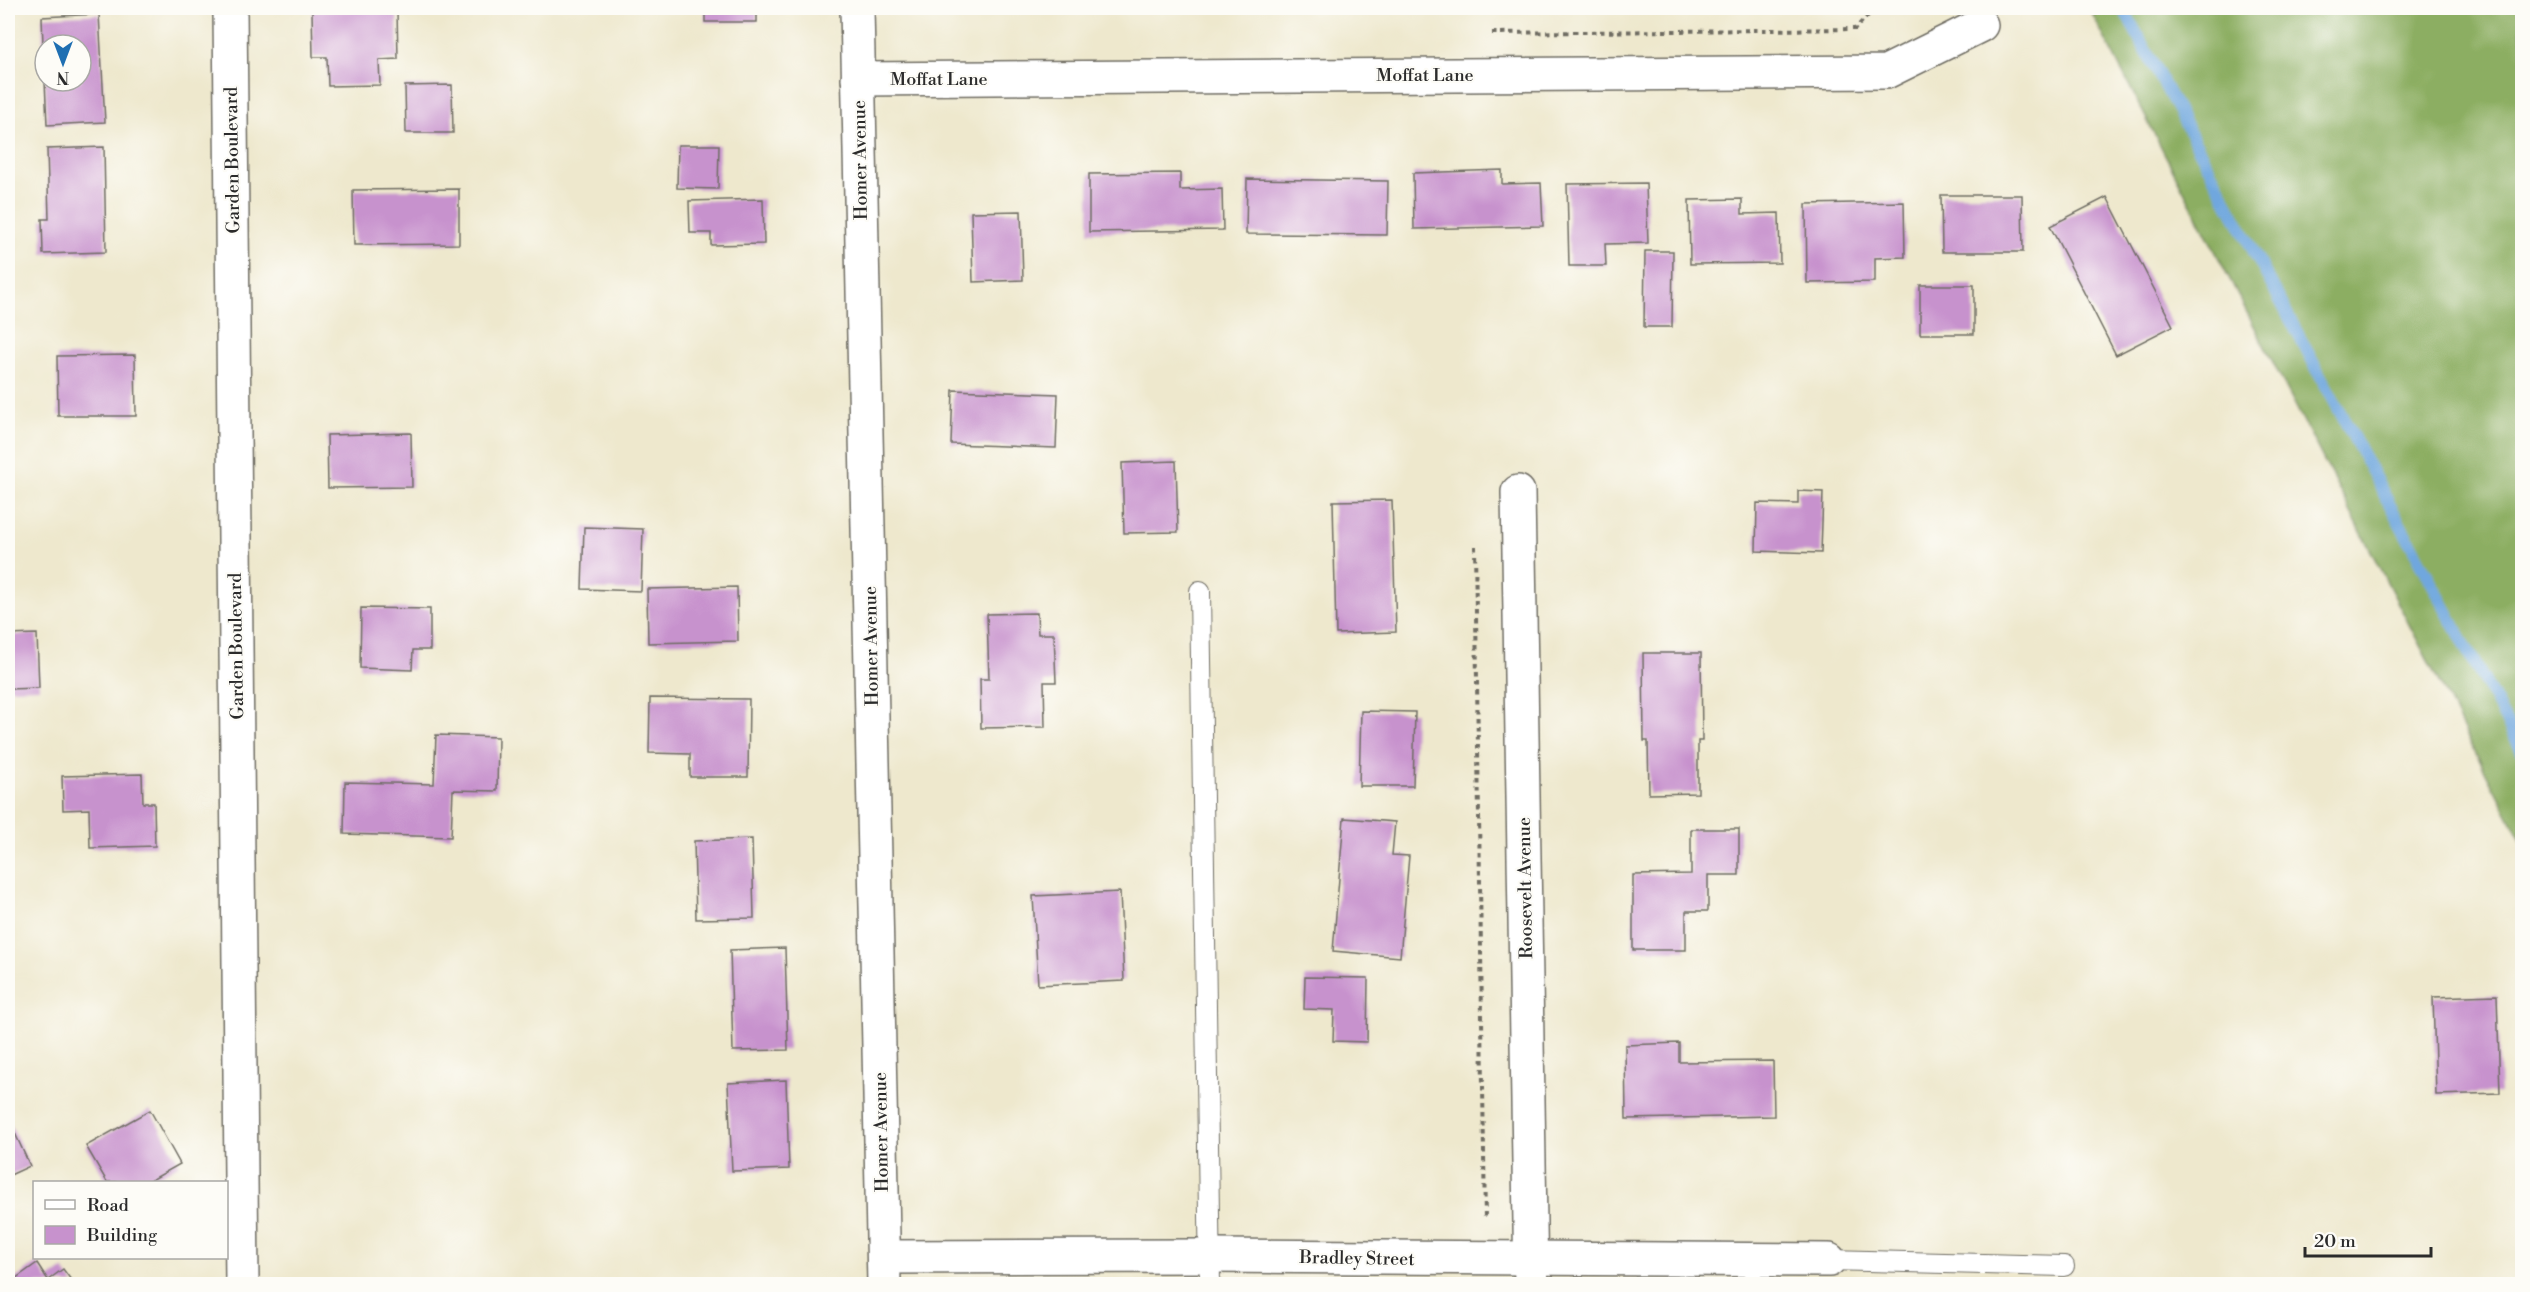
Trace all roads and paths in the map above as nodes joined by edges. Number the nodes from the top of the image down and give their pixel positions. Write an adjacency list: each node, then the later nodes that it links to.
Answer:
1 (230, 8): 14 (street, Garden Boulevard)
2 (857, 8): 4 (street, Homer Avenue)
3 (1980, 25): 4 (street, Moffat Lane)
4 (858, 79): 12 (street, Homer Avenue)
5 (1518, 492): 13 (street, Roosevelt Avenue)
6 (1475, 546): 8 (path)
7 (1200, 591): 11 (lane)
8 (1486, 1259): 11 (street, Bradley Street); 13 (street, Bradley Street)
9 (1829, 1260): 10 (lane); 13 (street, Bradley Street)
10 (2064, 1266)
11 (1210, 1270): 12 (street, Bradley Street)
12 (884, 1271)
13 (1531, 1272)
14 (242, 1284)

